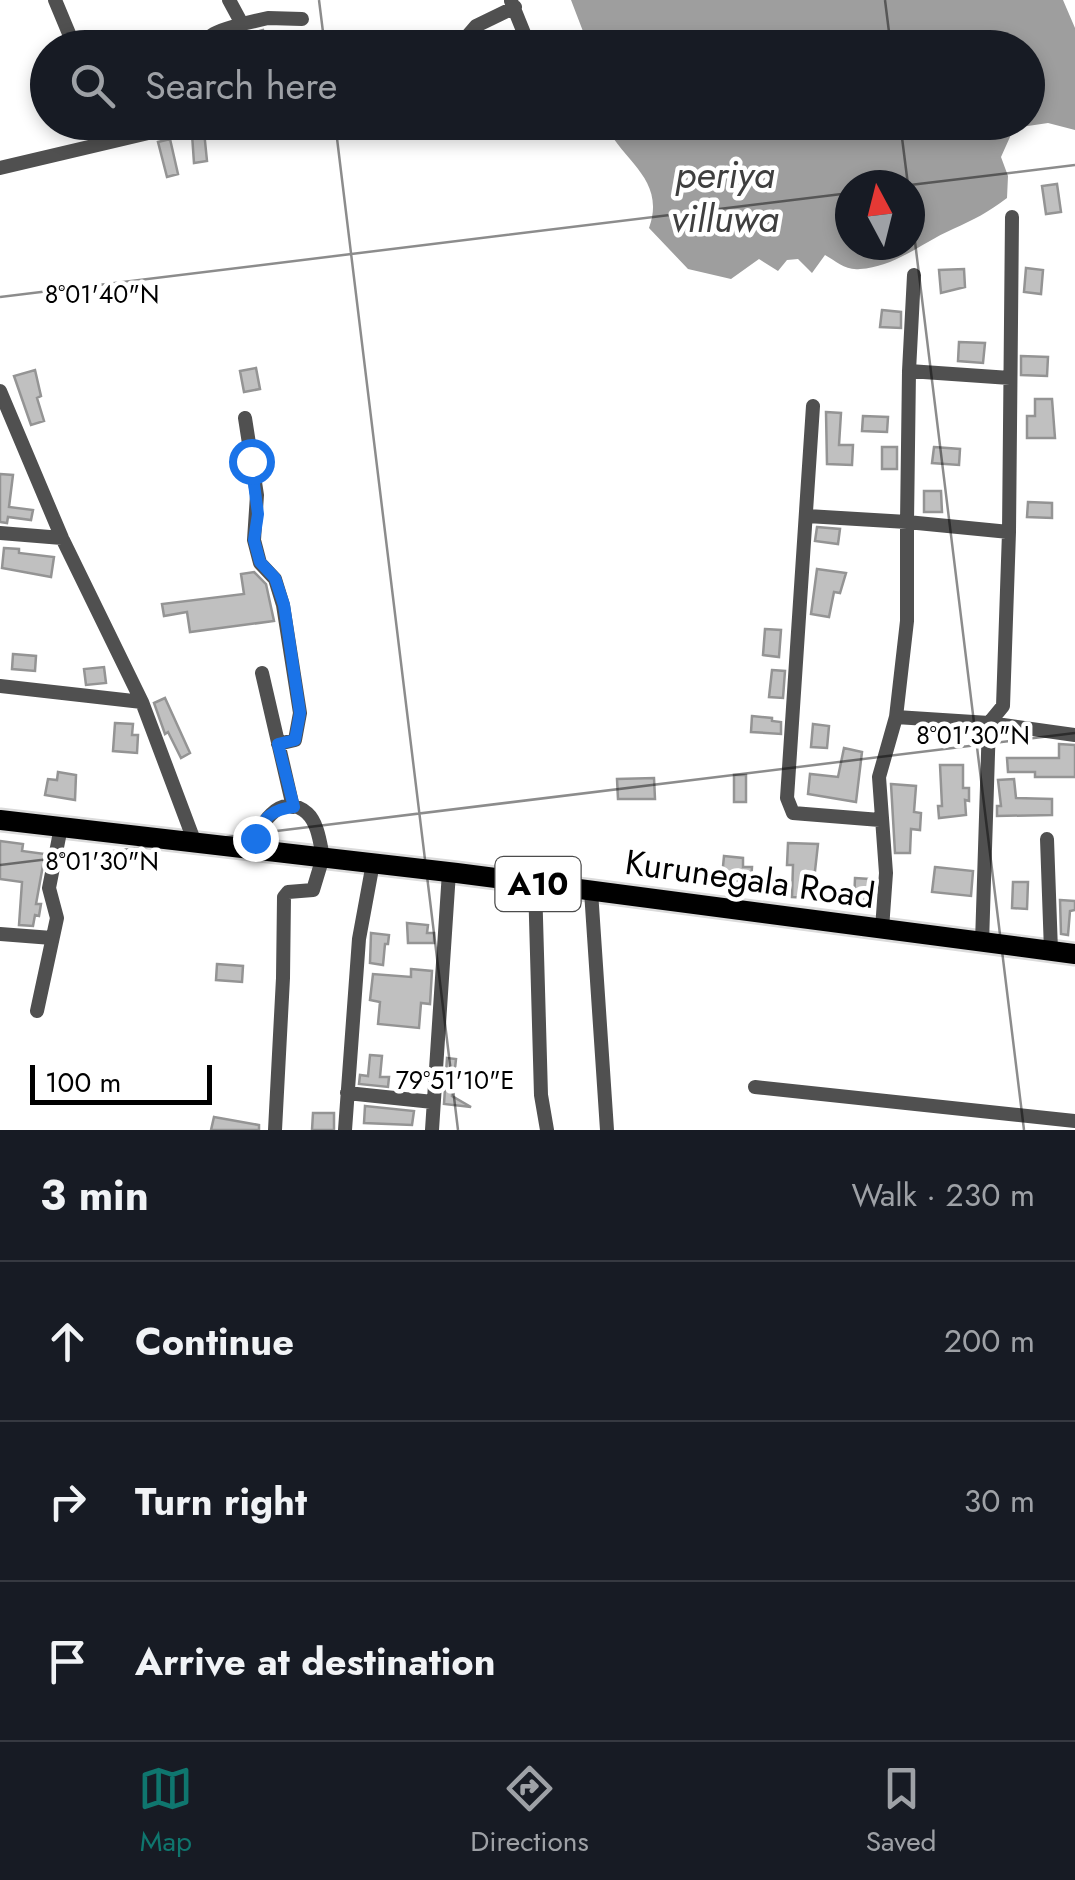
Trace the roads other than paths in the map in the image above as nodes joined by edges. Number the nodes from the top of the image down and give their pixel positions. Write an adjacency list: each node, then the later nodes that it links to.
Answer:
1 (55, 0): 6 (street)
2 (229, 0): 5 (street)
3 (513, 4): 8 (street); 9 (street)
4 (302, 19): 5 (street)
5 (242, 24): 7 (street)
6 (68, 30)
7 (224, 30)
8 (473, 30)
9 (523, 30)
10 (125, 140): 11 (street)
11 (121, 141): 12 (street)
12 (0, 168)
13 (1012, 217): 16 (street)
14 (914, 274): 15 (street)
15 (910, 371): 16 (street); 21 (street)
16 (1010, 378): 22 (street)
17 (0, 391): 24 (street)
18 (813, 406): 20 (street)
19 (245, 418): 31 (street)
20 (807, 516): 21 (street); 34 (street)
21 (908, 522): 22 (street); 28 (street)
22 (1009, 532): 29 (street)
23 (0, 533): 24 (street)
24 (62, 538): 27 (street)
25 (262, 674): 31 (street)
26 (0, 686): 27 (street)
27 (142, 702): 37 (street)
28 (896, 717): 29 (street); 34 (street)
29 (990, 723): 30 (street); 47 (street)
30 (1075, 736)
31 (278, 744): 32 (street)
32 (294, 807): 38 (street); 39 (street)
33 (0, 820): 35 (highway, Kurunegala Road / A10)
34 (880, 820): 44 (street)
35 (61, 827): 37 (highway, Kurunegala Road / A10); 46 (street)
36 (1047, 839): 48 (street)
37 (196, 843): 38 (highway, Kurunegala Road / A10)
38 (252, 849): 39 (highway, Kurunegala Road / A10)
39 (323, 857): 40 (highway, Kurunegala Road / A10); 55 (street)
40 (374, 863): 41 (highway, Kurunegala Road / A10); 52 (street)
41 (449, 872): 42 (highway, Kurunegala Road / A10); 53 (street)
42 (535, 883): 43 (highway, Kurunegala Road / A10); 58 (street)
43 (591, 891): 44 (highway, Kurunegala Road / A10); 59 (street)
44 (882, 929): 47 (highway, Kurunegala Road / A10)
45 (0, 934): 46 (street)
46 (52, 938): 50 (street)
47 (982, 943): 48 (highway, Kurunegala Road / A10)
48 (1051, 951): 49 (highway, Kurunegala Road / A10)
49 (1075, 954)
50 (37, 1011)
51 (756, 1087): 54 (street)
52 (347, 1092): 53 (street); 56 (street)
53 (433, 1102): 57 (street)
54 (1075, 1122)
55 (275, 1130)
56 (344, 1130)
57 (432, 1130)
58 (547, 1130)
59 (607, 1130)

